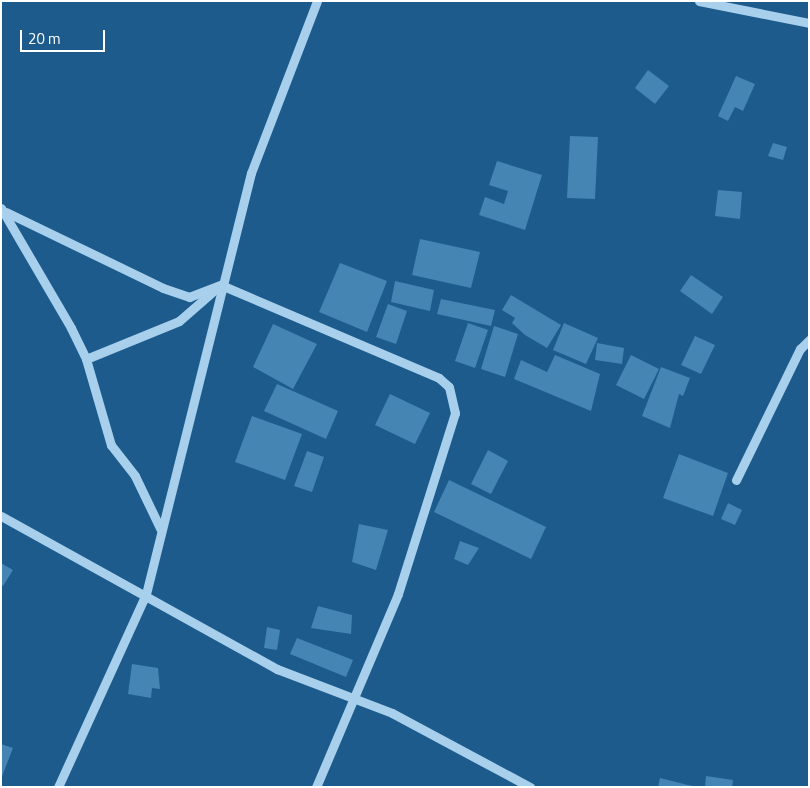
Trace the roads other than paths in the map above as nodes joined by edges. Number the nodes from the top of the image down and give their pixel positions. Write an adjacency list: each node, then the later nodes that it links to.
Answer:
1 (317, 1): 5 (street)
2 (699, 1): 3 (street)
3 (809, 23)
4 (4, 210): 5 (street); 7 (street)
5 (221, 285): 7 (street); 10 (street); 12 (street)
6 (809, 340): 8 (street)
7 (86, 360): 10 (street)
8 (736, 480)
9 (1, 516): 11 (street)
10 (160, 528): 11 (street)
11 (146, 594): 12 (street); 13 (street)
12 (353, 701): 14 (street); 15 (street)
13 (58, 787)
14 (316, 787)
15 (530, 787)

